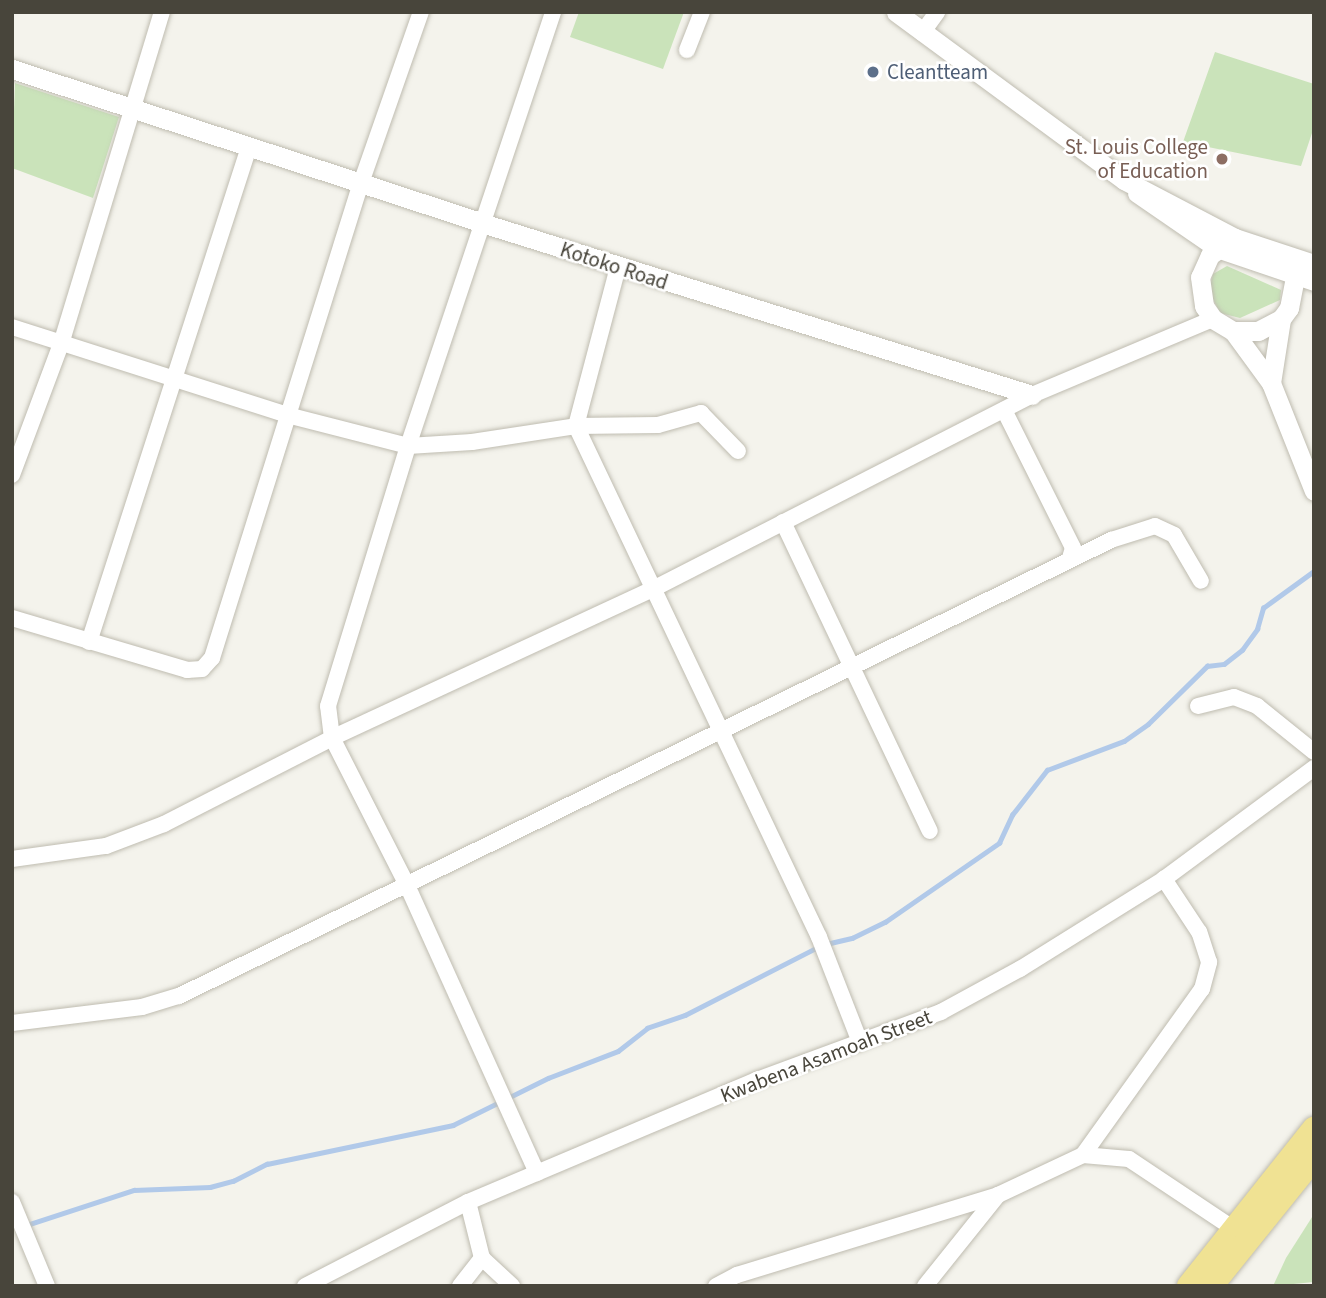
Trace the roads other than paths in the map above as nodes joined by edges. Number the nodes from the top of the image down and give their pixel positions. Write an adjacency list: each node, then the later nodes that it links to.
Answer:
1 (162, 12): 10 (street)
2 (421, 12): 13 (street)
3 (553, 12): 14 (street)
4 (702, 12): 8 (street)
5 (896, 12): 7 (street)
6 (937, 12): 7 (street)
7 (922, 33): 12 (street)
8 (687, 50)
9 (12, 69): 10 (street, Kotoko Road)
10 (133, 107): 11 (street, Kotoko Road); 26 (street)
11 (249, 147): 13 (street, Kotoko Road); 27 (street)
12 (1124, 180): 15 (street); 16 (street)
13 (361, 183): 14 (street, Kotoko Road); 31 (street)
14 (482, 223): 19 (street, Kotoko Road); 33 (street)
15 (1235, 238): 16 (street); 17 (street)
16 (1211, 255): 20 (street); 23 (street)
17 (1285, 255): 18 (street); 20 (street)
18 (1314, 264)
19 (618, 267): 29 (street, Kotoko Road); 32 (street)
20 (1304, 279): 22 (street)
21 (1314, 289): 22 (street)
22 (1285, 314): 25 (street); 28 (street)
23 (1213, 319): 25 (street); 29 (street)
24 (12, 327): 26 (street)
25 (1233, 331): 28 (street)
26 (61, 344): 27 (street); 35 (street)
27 (174, 380): 31 (street); 42 (street)
28 (1271, 383): 36 (street)
29 (1032, 395): 30 (street)
30 (1004, 410): 37 (street); 38 (street)
31 (291, 416): 33 (street); 42 (street)
32 (576, 426): 33 (street); 34 (street); 40 (street)
33 (408, 446): 46 (street)
34 (738, 451)
35 (12, 475)
36 (1314, 491)
37 (783, 522): 40 (street); 43 (street)
38 (1070, 558): 39 (street); 43 (street)
39 (1201, 581)
40 (653, 589): 45 (street); 46 (street)
41 (12, 618): 42 (street)
42 (89, 642)
43 (851, 668): 45 (street); 49 (street)
44 (1198, 706): 47 (street)
45 (721, 733): 52 (street); 54 (street)
46 (332, 738): 50 (street); 52 (street)
47 (1314, 752)
48 (1314, 768): 51 (street, Kwabena Asamoah Street)
49 (930, 831)
50 (12, 859)
51 (1164, 879): 54 (street, Kwabena Asamoah Street); 56 (street)
52 (407, 886): 53 (street); 58 (street)
53 (12, 1023)
54 (860, 1042): 58 (street, Kwabena Asamoah Street)
55 (1314, 1129): 62 (highway)
56 (1083, 1155): 59 (street); 62 (street)
57 (1314, 1158): 62 (highway)
58 (537, 1172): 60 (street, Kwabena Asamoah Street)
59 (998, 1195): 68 (street); 69 (street)
60 (468, 1202): 63 (street); 65 (street, Kwabena Asamoah Street)
61 (14, 1209): 64 (street)
62 (1241, 1234): 70 (highway); 71 (highway)
63 (482, 1258): 66 (street); 67 (street)
64 (47, 1286)
65 (305, 1286)
66 (460, 1286)
67 (512, 1286)
68 (716, 1286)
69 (925, 1286)
70 (1189, 1286)
71 (1211, 1286)

